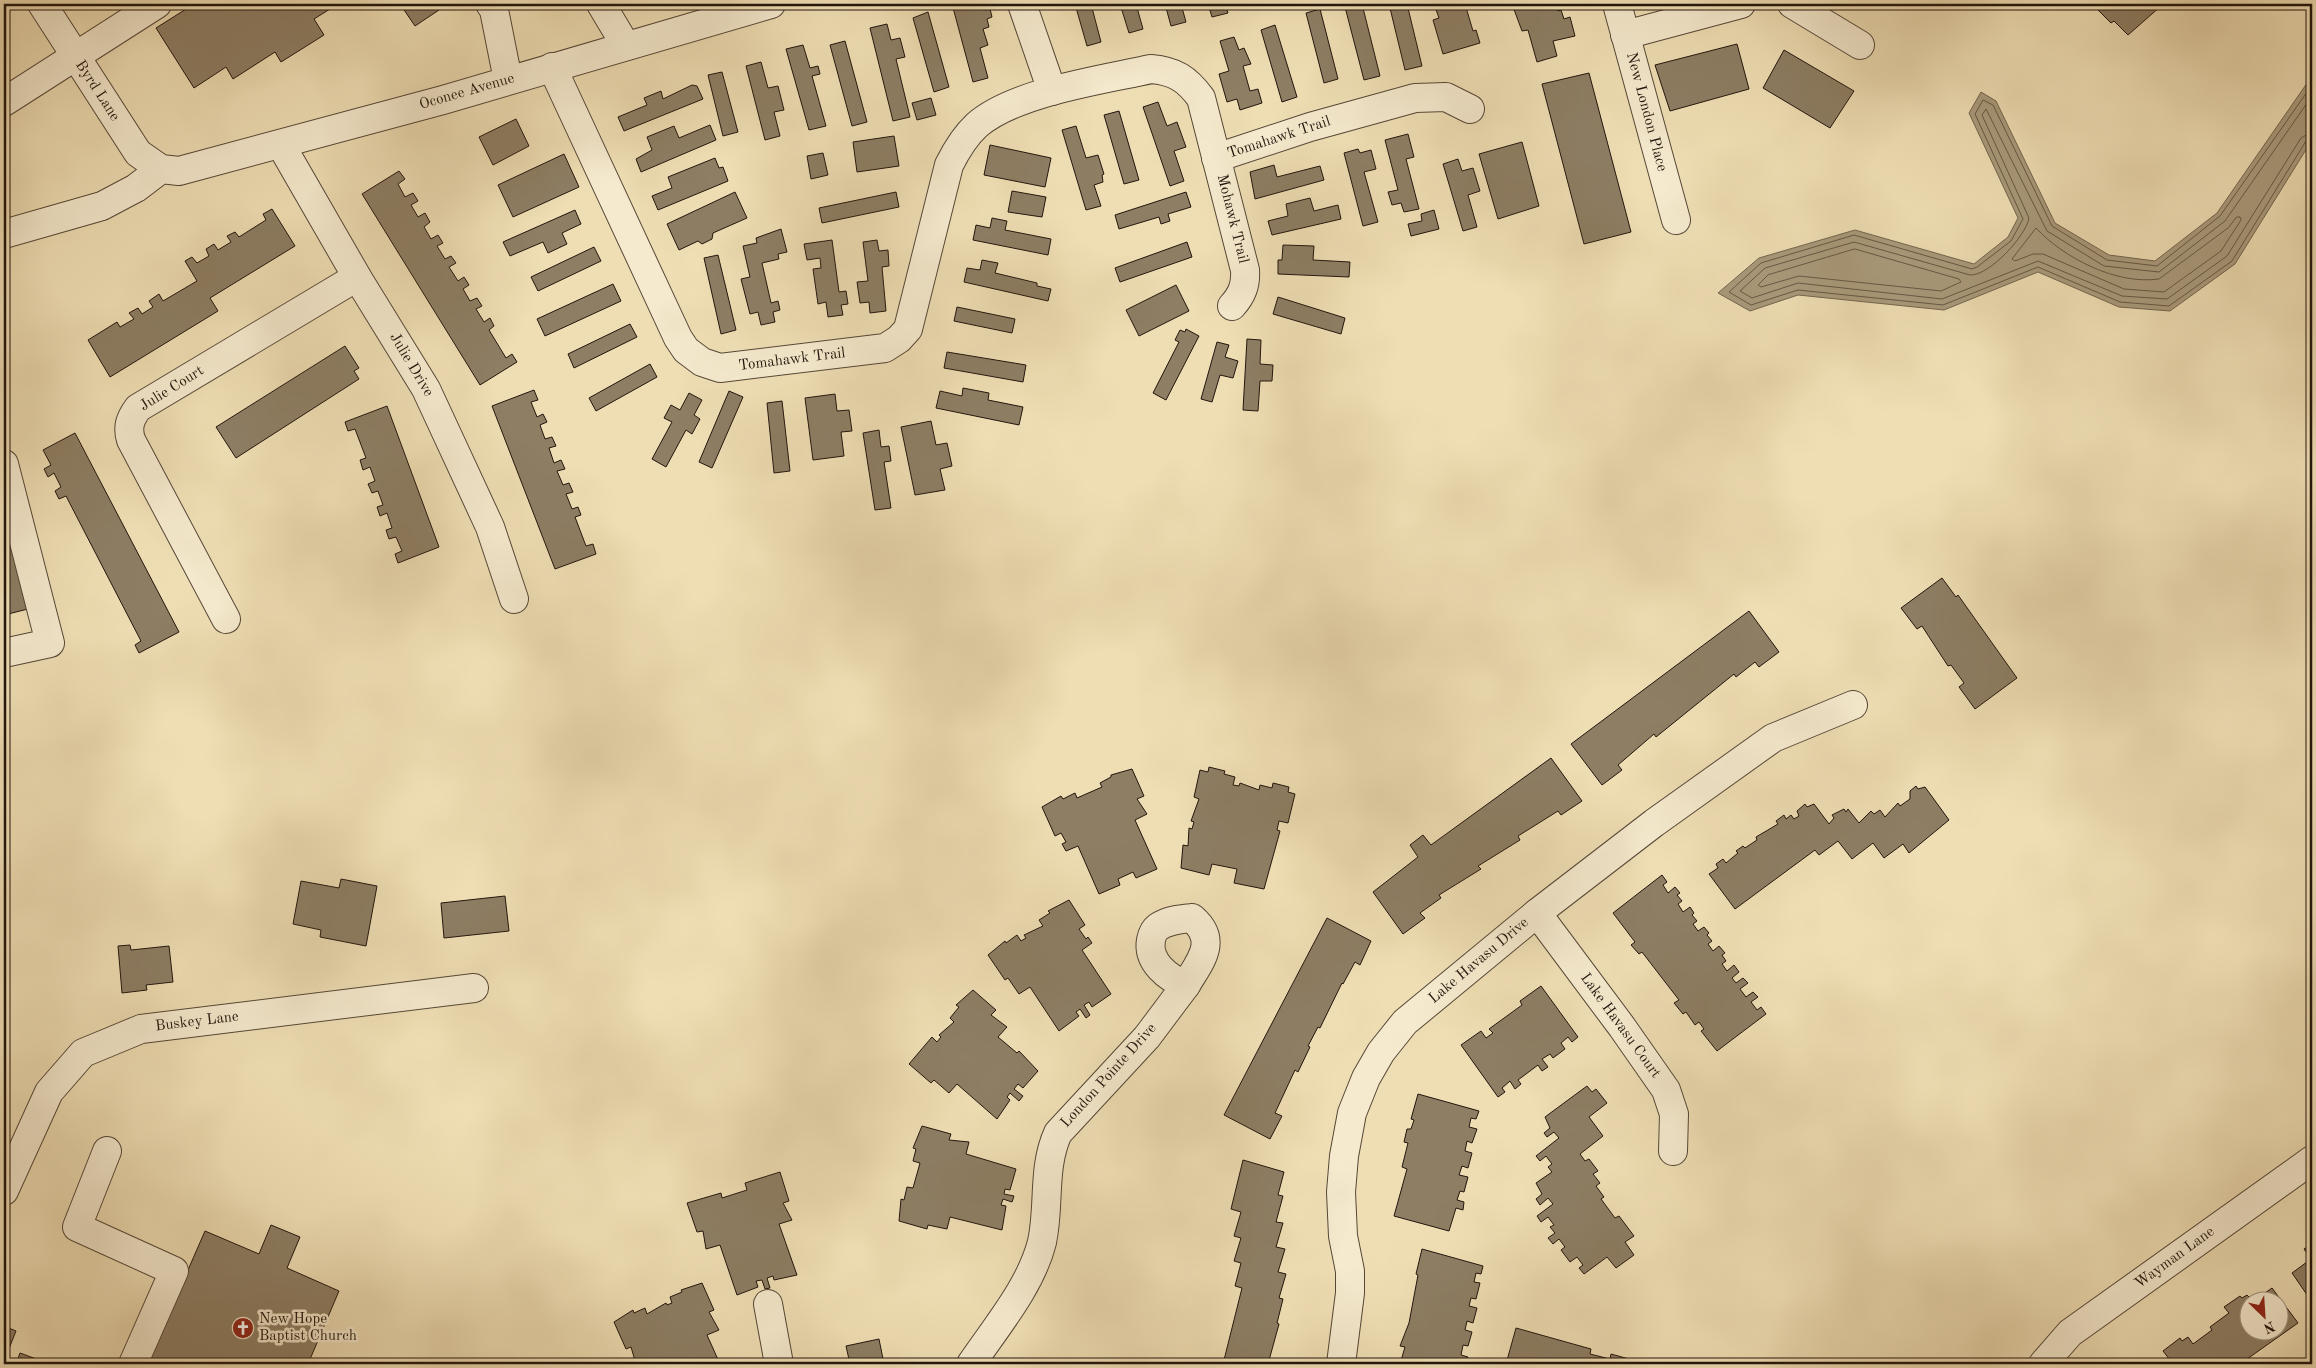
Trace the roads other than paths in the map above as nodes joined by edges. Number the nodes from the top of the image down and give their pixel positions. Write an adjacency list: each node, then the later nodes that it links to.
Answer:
1 (42, 4): 13 (street, Byrd Lane)
2 (490, 4): 15 (street)
3 (601, 4): 12 (street)
4 (771, 4): 12 (street, Oconee Avenue)
5 (1022, 4): 16 (street)
6 (1617, 4): 10 (street, New London Place)
7 (1741, 4): 10 (street)
8 (1792, 4): 11 (street)
9 (152, 5): 13 (street)
10 (1625, 35): 22 (street, New London Place)
11 (1860, 44)
12 (626, 46): 14 (street, Oconee Avenue)
13 (74, 56): 17 (street); 21 (street, Byrd Lane)
14 (552, 67): 15 (street, Oconee Avenue); 16 (street, Tomahawk Trail)
15 (508, 80): 19 (street, Oconee Avenue)
16 (1052, 91): 20 (street, Tomahawk Trail)
17 (4, 102)
18 (1470, 109): 20 (street, Tomahawk Trail)
19 (281, 145): 21 (street, Oconee Avenue); 24 (street, Julie Drive)
20 (1216, 158): 25 (street, Mohawk Trail)
21 (161, 168): 23 (street)
22 (1676, 220)
23 (4, 234)
24 (357, 277): 27 (street, Julie Drive); 28 (street, Julie Court)
25 (1232, 306)
26 (4, 464): 29 (street)
27 (514, 599)
28 (226, 619)
29 (4, 653)
30 (1853, 705): 31 (street, Lake Havasu Drive)
31 (1537, 913): 35 (street, Lake Havasu Court); 42 (street, Lake Havasu Drive)
32 (1186, 985): 41 (street, London Pointe Drive)
33 (474, 988): 37 (street, Buskey Lane)
34 (107, 1151): 39 (street)
35 (1674, 1151)
36 (2312, 1160): 43 (street, Wayman Lane)
37 (4, 1191)
38 (768, 1304): 40 (street)
39 (133, 1364)
40 (779, 1364)
41 (972, 1364)
42 (1341, 1364)
43 (2043, 1364)

